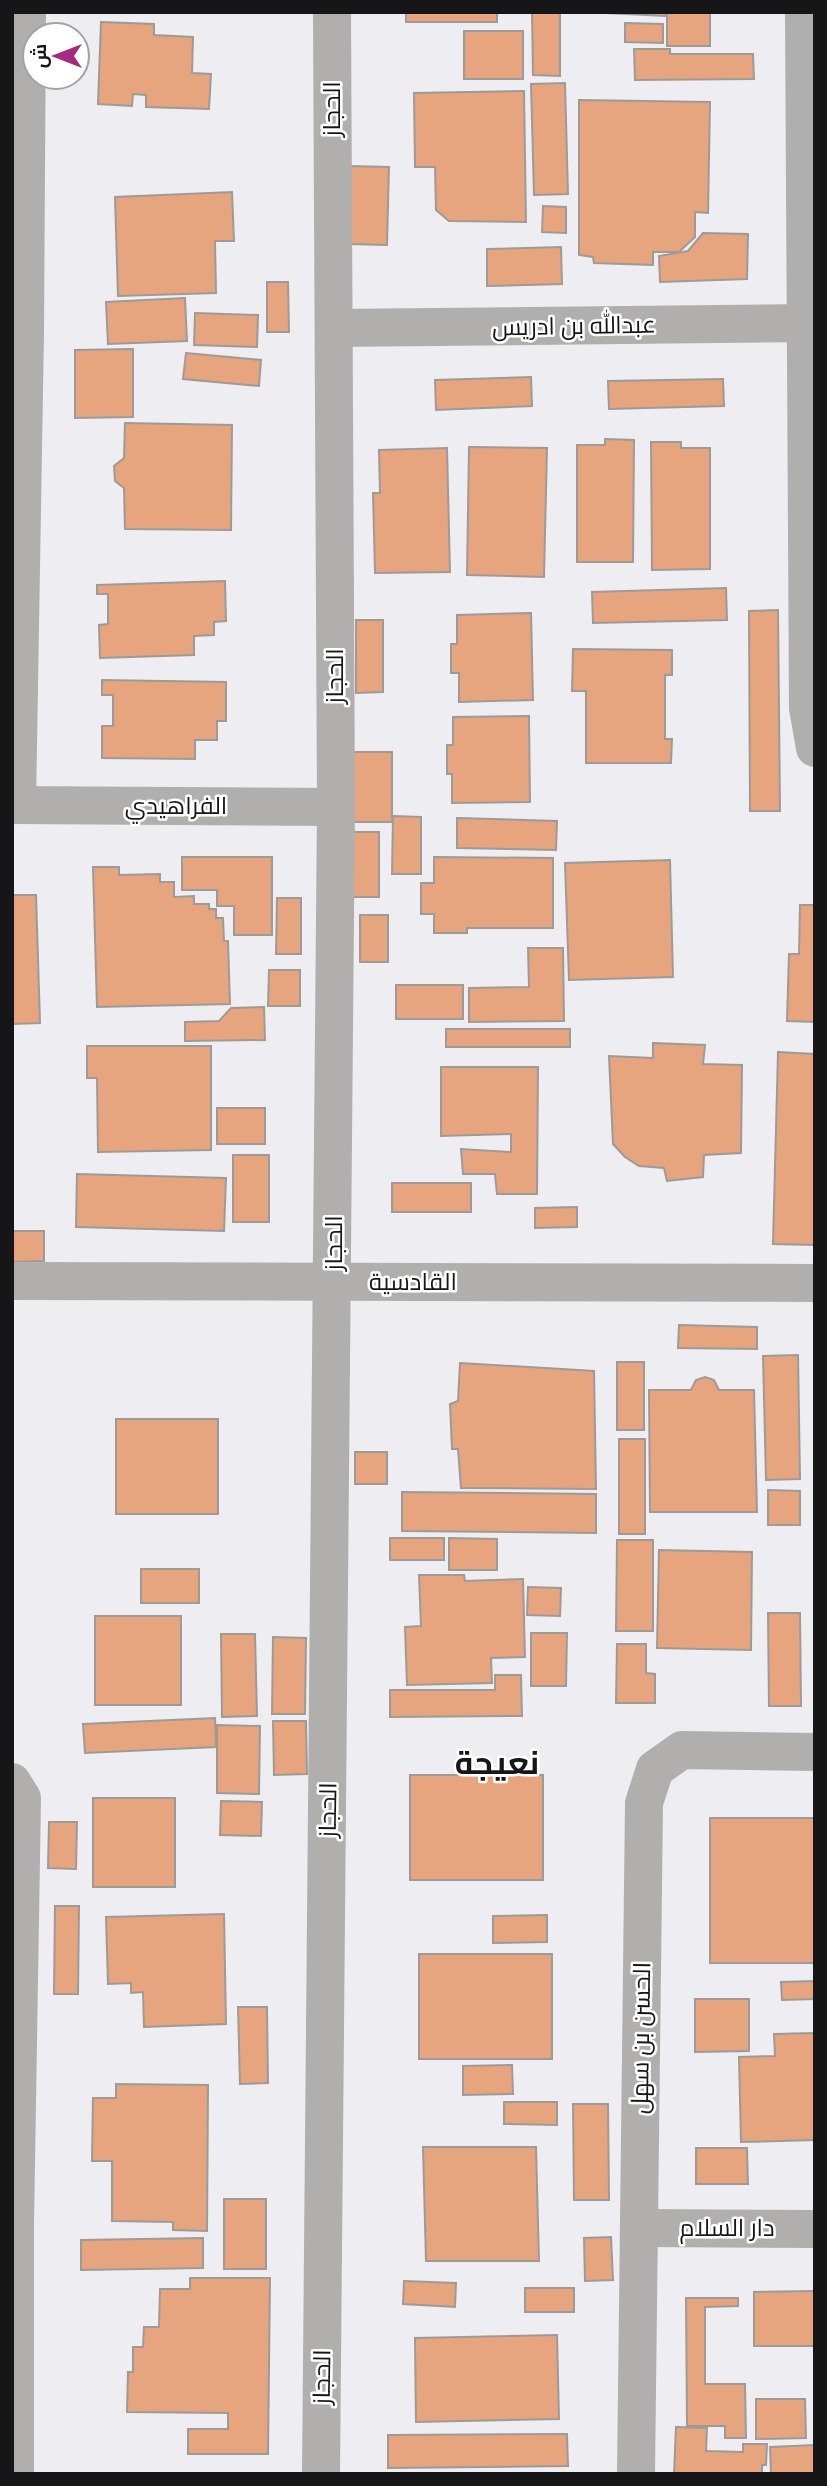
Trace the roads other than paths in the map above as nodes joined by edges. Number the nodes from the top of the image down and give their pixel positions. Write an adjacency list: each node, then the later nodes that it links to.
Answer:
1 (27, 12): 6 (street, الفراهيدي)
2 (332, 12): 5 (street, الحجاز)
3 (804, 12): 4 (street)
4 (810, 323): 5 (street, عبدالله بن ادريس); 7 (street)
5 (334, 328): 9 (street, الحجاز)
6 (19, 332): 8 (street, الفراهيدي)
7 (815, 748)
8 (15, 805): 9 (street, الفراهيدي)
9 (336, 807): 11 (street, الحجاز)
10 (12, 1281): 11 (street, القادسية)
11 (333, 1282): 12 (street, القادسية); 19 (street, الحجاز)
12 (815, 1283)
13 (815, 1752): 16 (street, الحسن بن سهل)
14 (12, 1782): 15 (street)
15 (14, 2225): 18 (street)
16 (639, 2228): 17 (street, دار السلام); 20 (street, الحسن بن سهل)
17 (815, 2229)
18 (15, 2474)
19 (321, 2474)
20 (636, 2474)

